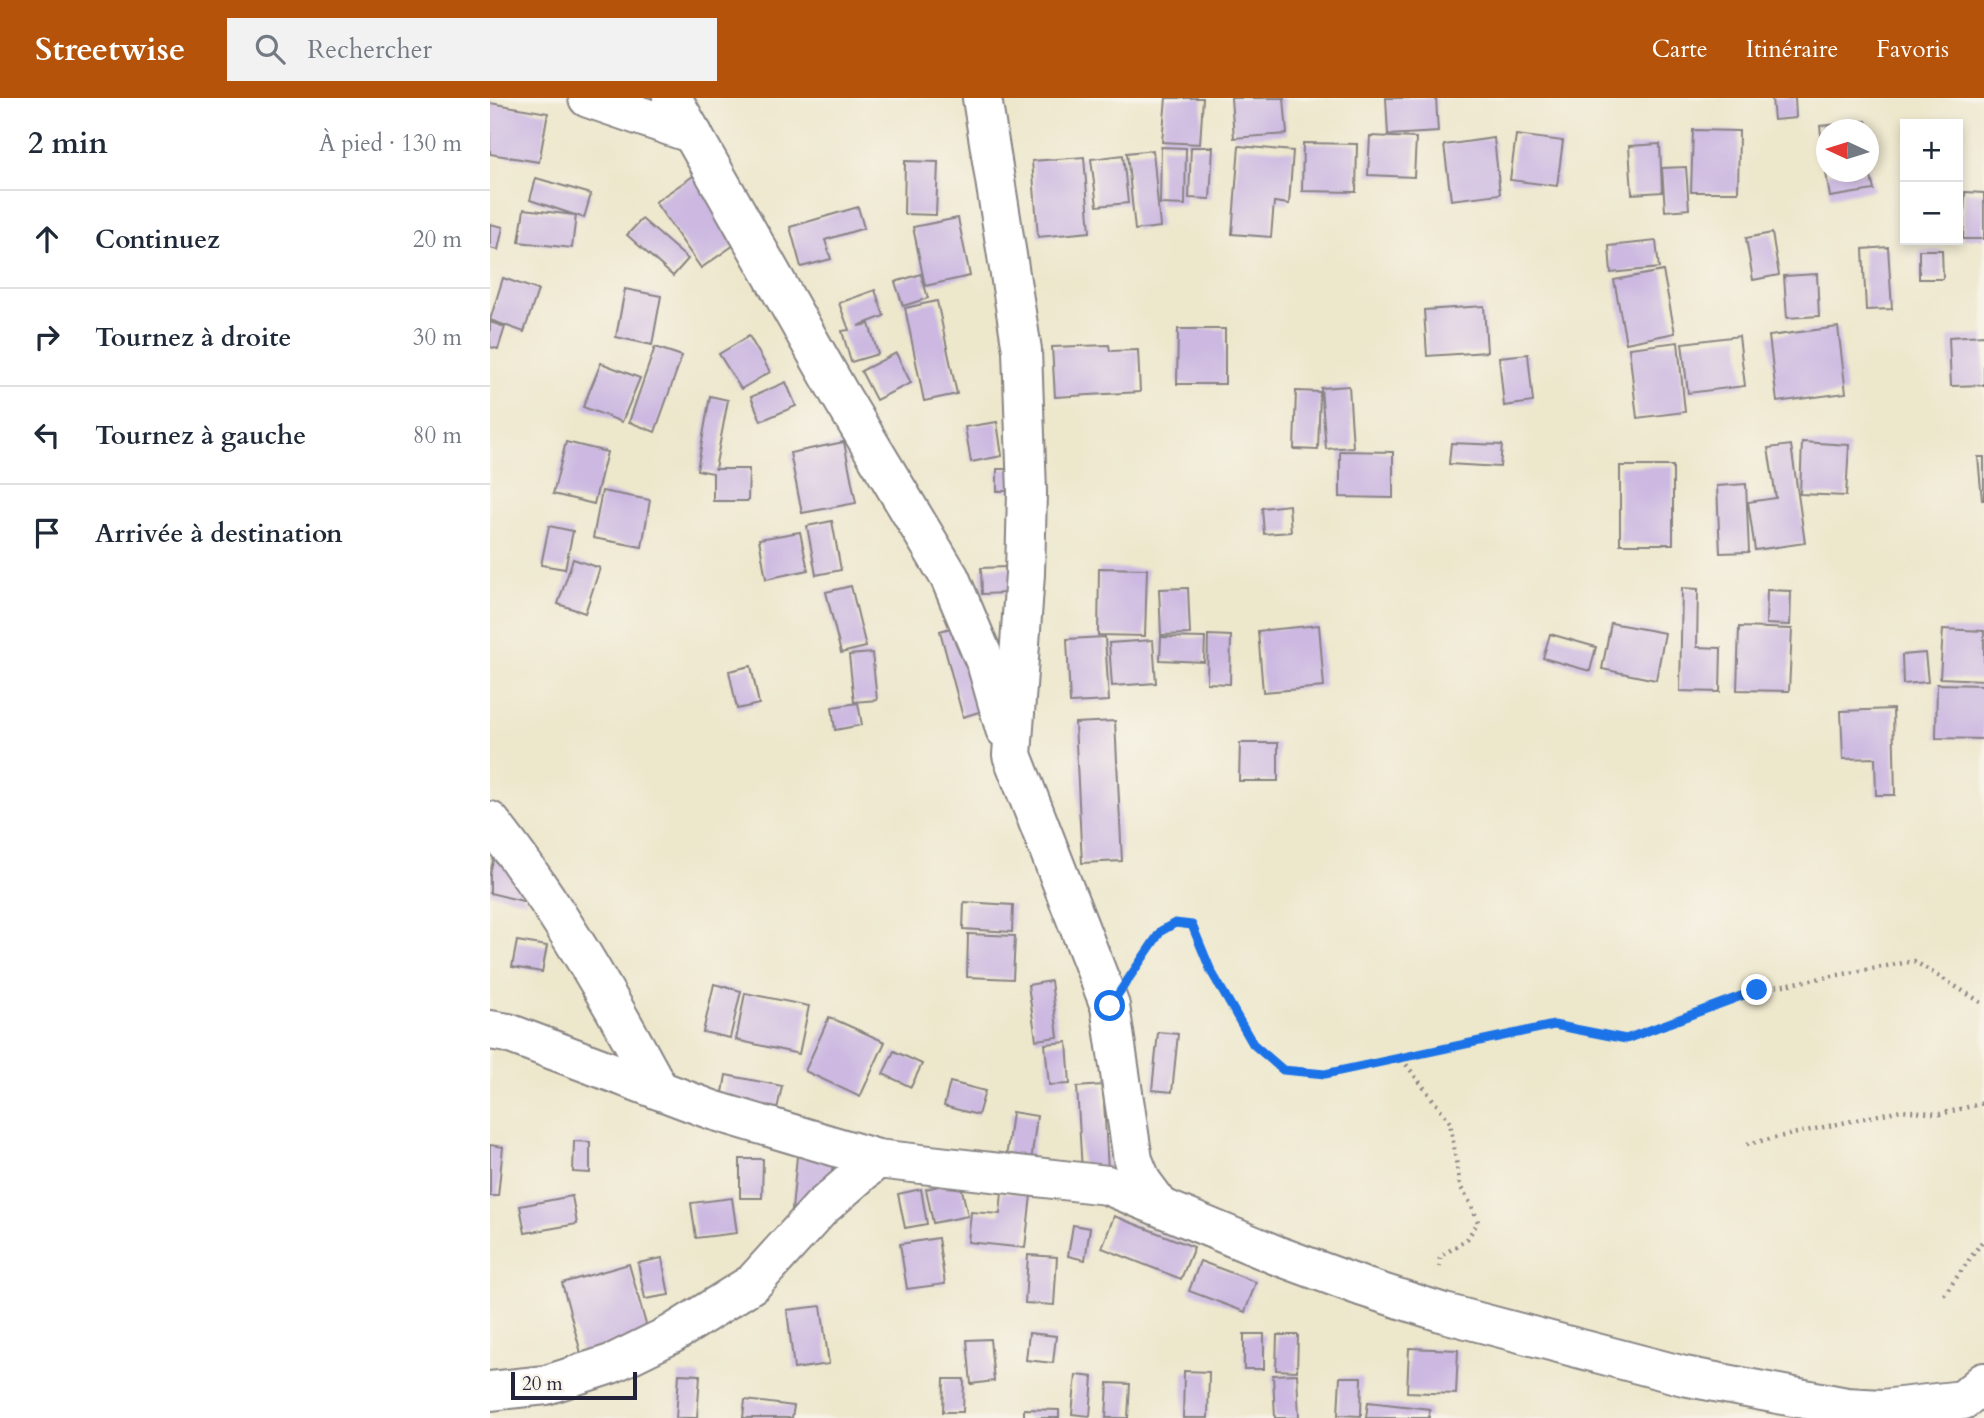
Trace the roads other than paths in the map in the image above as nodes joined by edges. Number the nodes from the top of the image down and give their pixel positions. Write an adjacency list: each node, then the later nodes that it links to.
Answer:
1 (589, 98): 4 (street)
2 (672, 98): 4 (street)
3 (982, 98): 5 (street)
4 (693, 134): 5 (street)
5 (1012, 755): 10 (street)
6 (490, 821): 8 (street)
7 (490, 1030): 8 (street)
8 (660, 1090): 9 (street)
9 (877, 1158): 10 (street); 11 (street)
10 (1159, 1205): 12 (street)
11 (490, 1391)
12 (1970, 1400)

